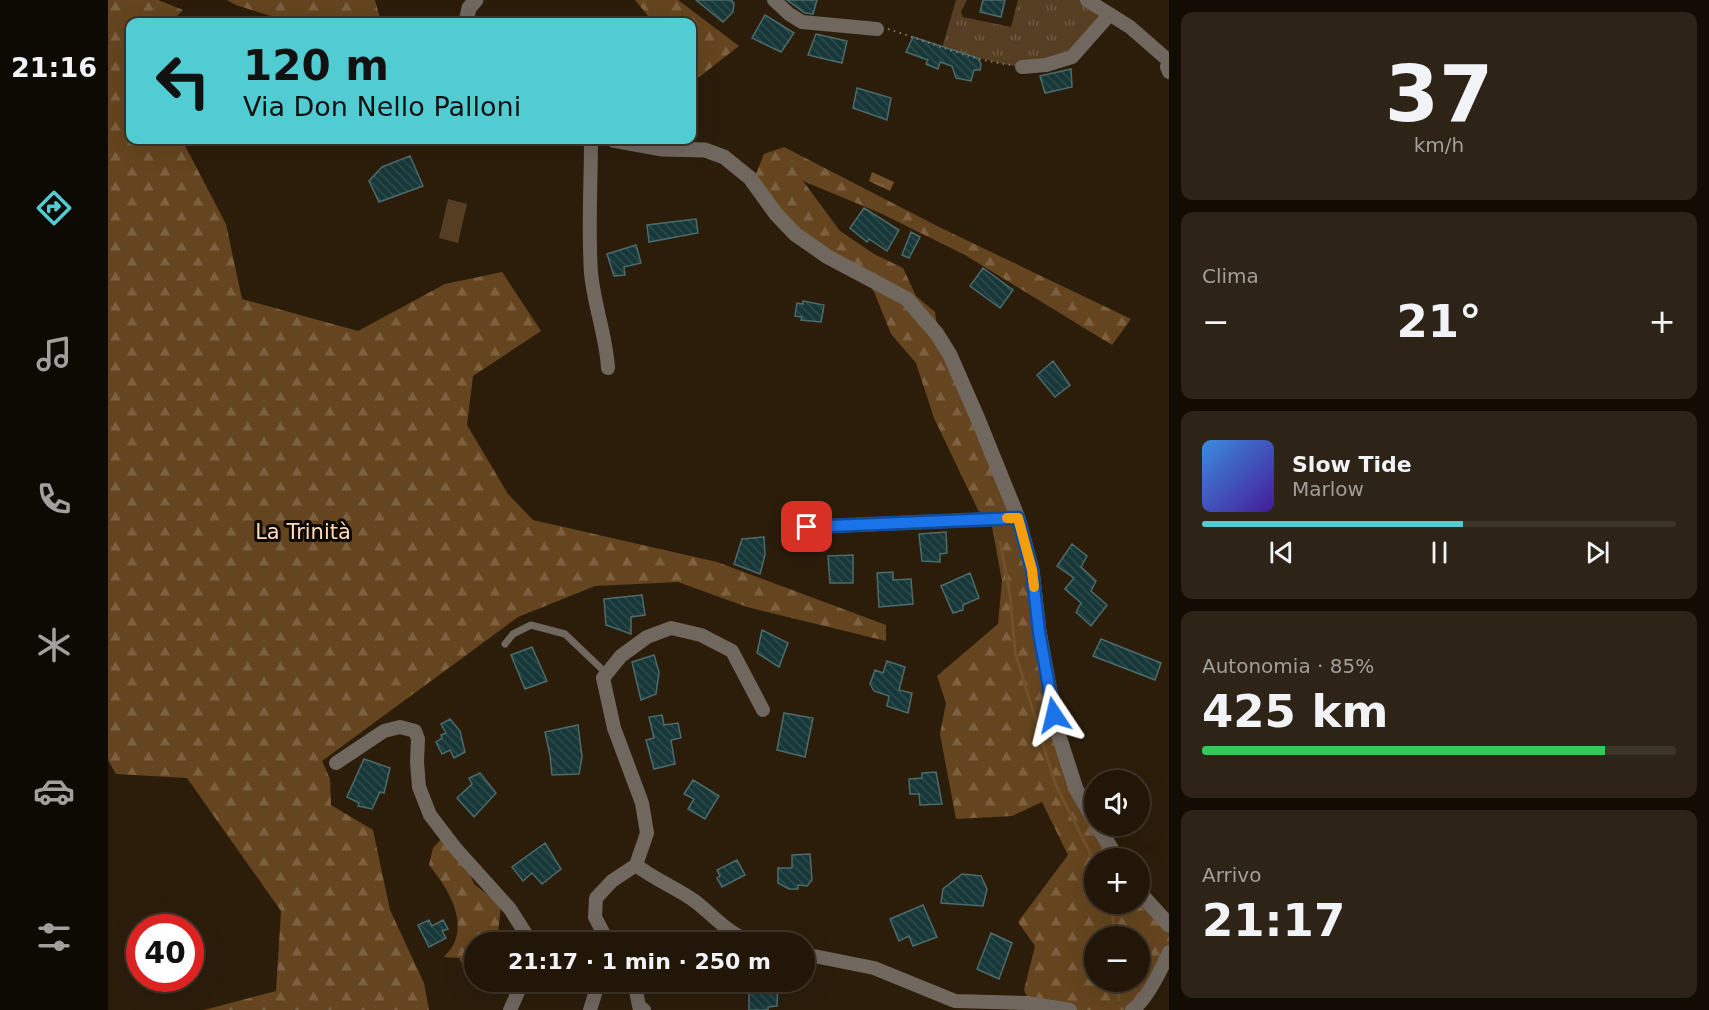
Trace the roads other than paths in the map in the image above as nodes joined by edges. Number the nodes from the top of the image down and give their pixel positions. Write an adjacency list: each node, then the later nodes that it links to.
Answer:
1 (476, 0): 5 (street)
2 (774, 0): 6 (street)
3 (1087, 0): 4 (street)
4 (1110, 14): 7 (street); 8 (street)
5 (466, 18)
6 (877, 29)
7 (1169, 61): 9 (street)
8 (1022, 67)
9 (1169, 72)
10 (591, 144): 12 (street)
11 (635, 144): 13 (street)
12 (608, 368)
13 (1018, 518): 14 (street); 19 (street)
14 (807, 527)
15 (505, 644): 16 (lane)
16 (607, 674): 17 (street); 20 (street)
17 (763, 710)
18 (336, 763): 23 (street)
19 (1084, 802)
20 (636, 865): 24 (street); 25 (street)
21 (1150, 904): 22 (street)
22 (1169, 925)
23 (525, 932)
24 (603, 932)
25 (732, 932)
26 (1169, 952): 36 (street)
27 (815, 956): 31 (street)
28 (518, 992): 32 (street)
29 (596, 992): 33 (street)
30 (636, 992): 34 (street)
31 (1023, 1007): 35 (street)
32 (510, 1010)
33 (590, 1010)
34 (644, 1010)
35 (1070, 1010)
36 (1132, 1010)

